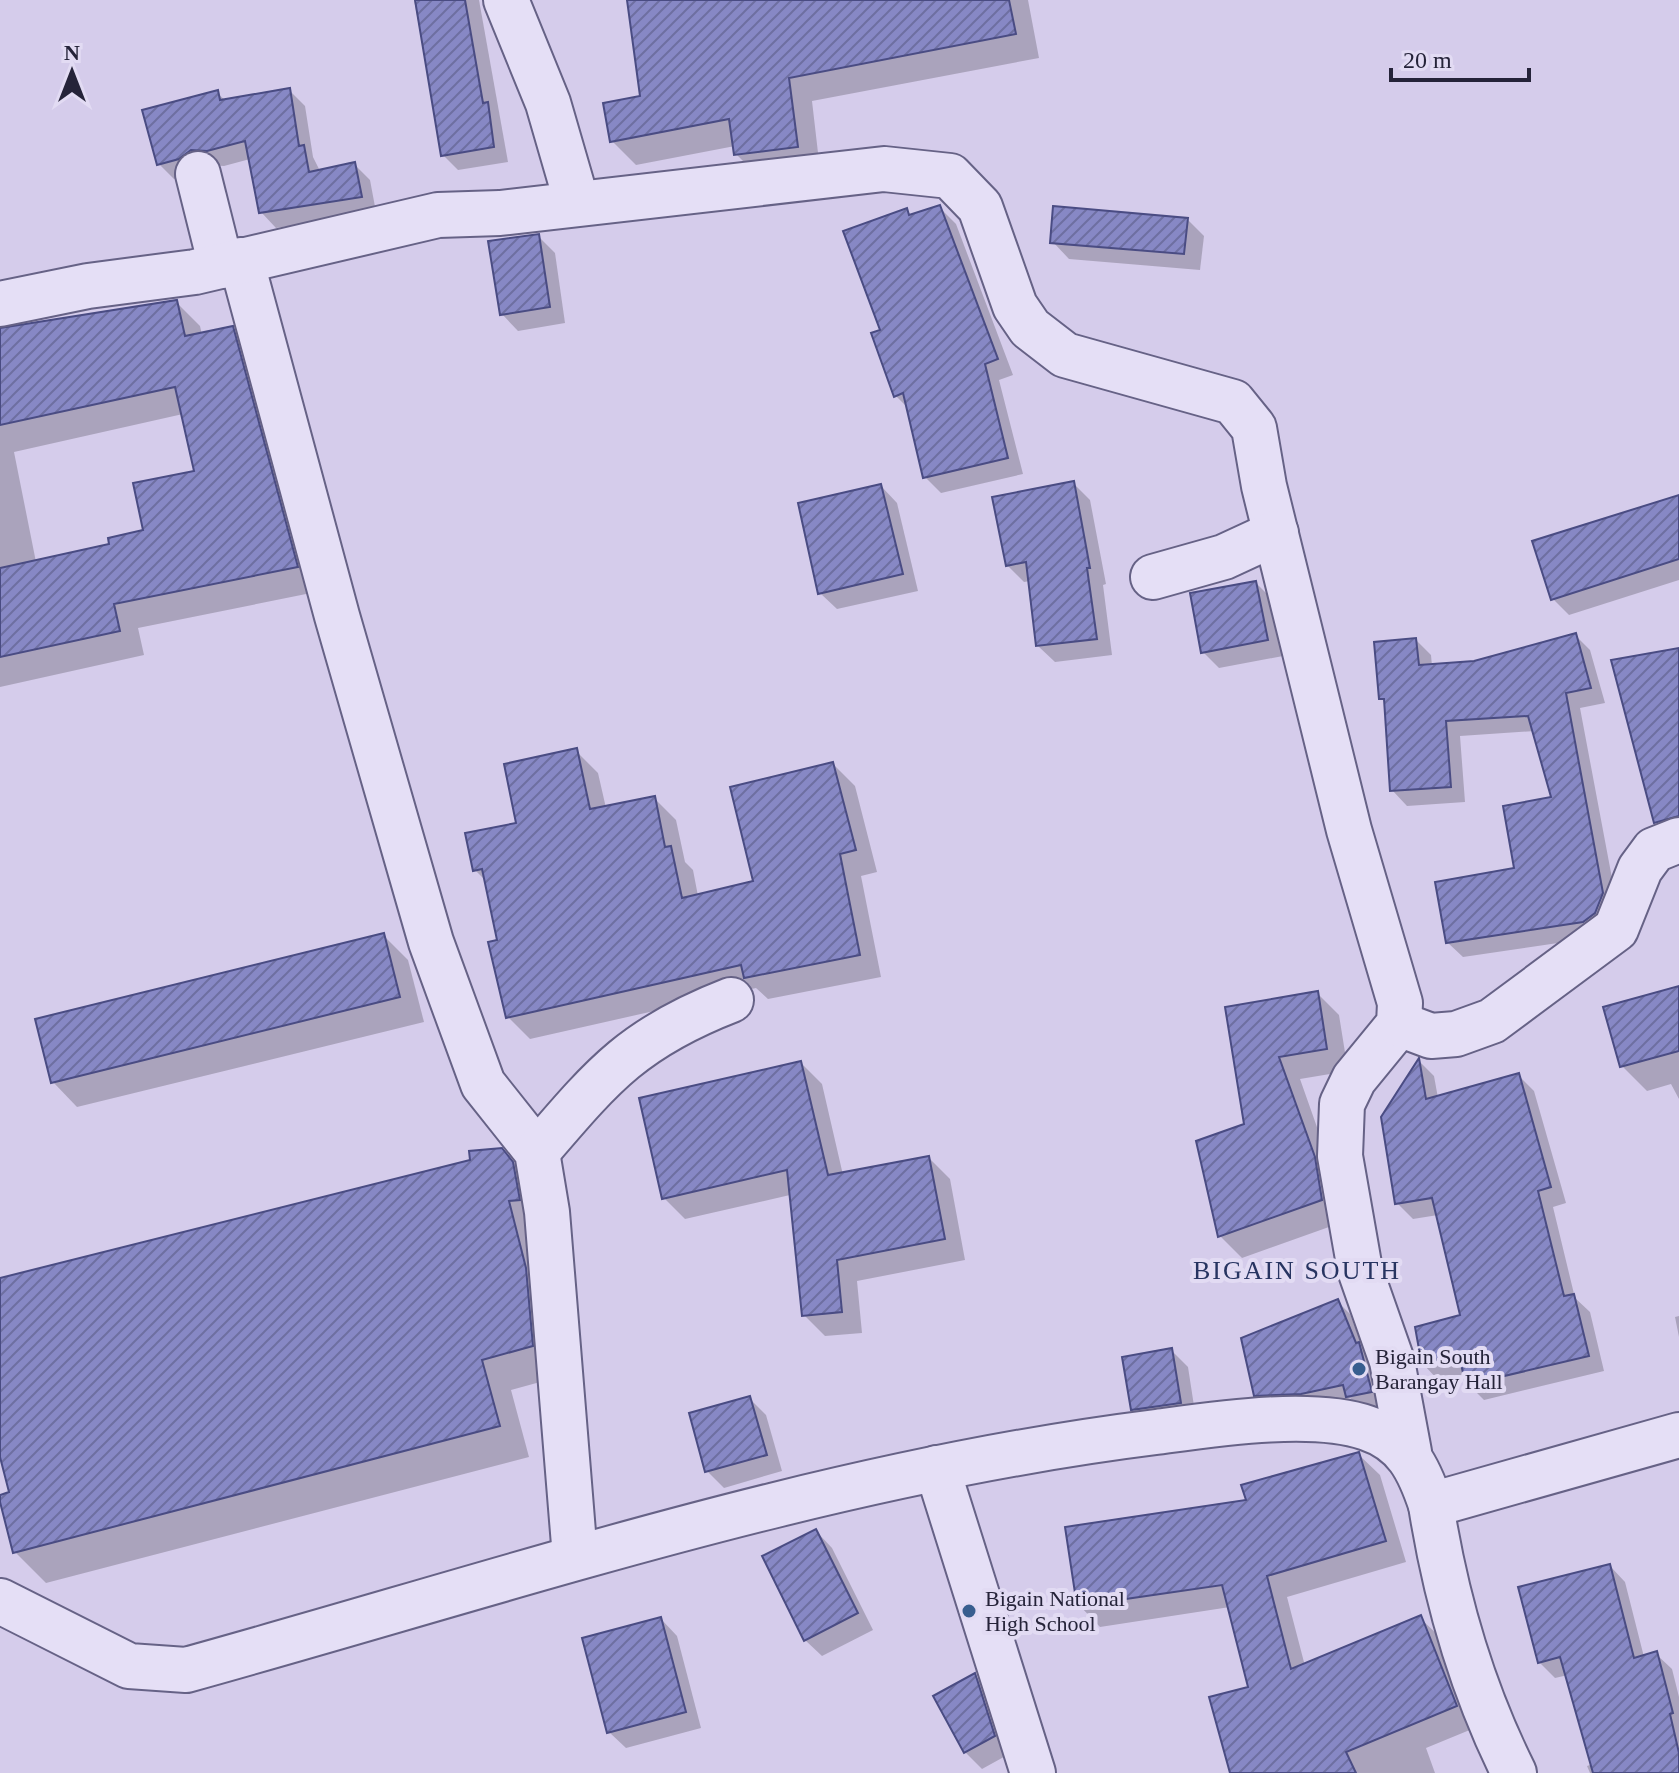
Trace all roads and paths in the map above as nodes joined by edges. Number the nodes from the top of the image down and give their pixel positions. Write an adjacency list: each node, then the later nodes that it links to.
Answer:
1 (506, 0): 3 (street)
2 (198, 174): 4 (street)
3 (577, 203): 4 (street); 6 (street)
4 (231, 263): 5 (street); 11 (street)
5 (0, 304)
6 (1276, 533): 7 (street); 10 (street)
7 (1153, 577)
8 (1679, 840): 10 (street)
9 (731, 1000): 11 (street)
10 (1399, 1024): 13 (street)
11 (537, 1152): 16 (street)
12 (1679, 1435): 15 (street)
13 (1409, 1452): 14 (street); 15 (street)
14 (937, 1468): 16 (street); 18 (street)
15 (1431, 1505): 19 (street)
16 (575, 1557): 17 (street)
17 (0, 1601)
18 (1033, 1773)
19 (1514, 1773)

